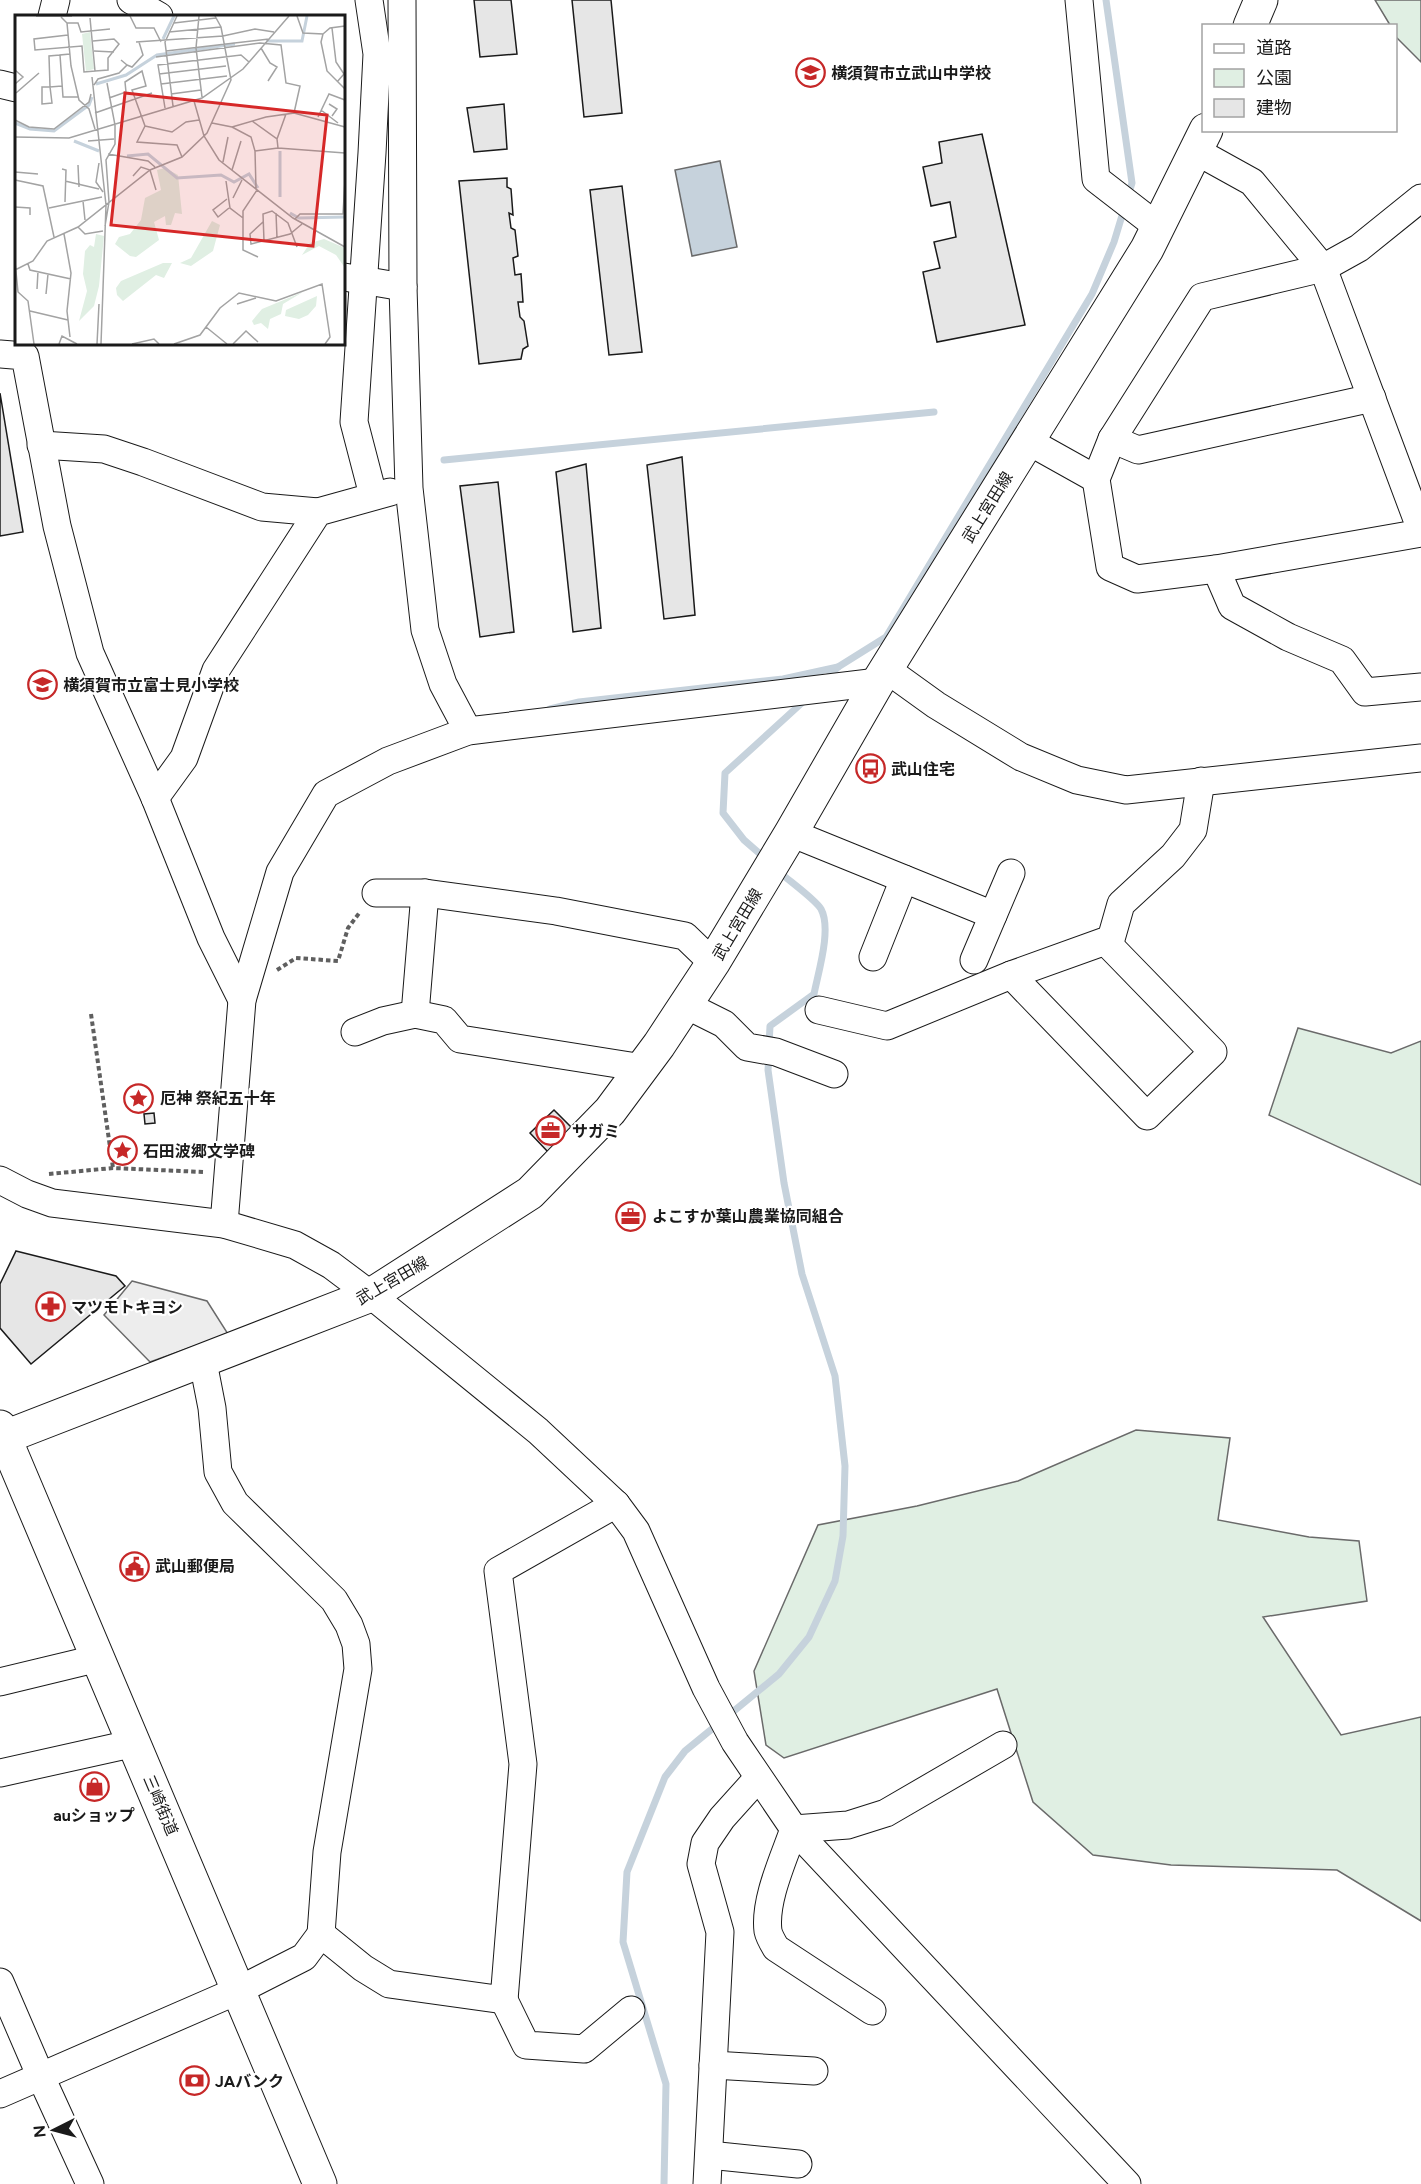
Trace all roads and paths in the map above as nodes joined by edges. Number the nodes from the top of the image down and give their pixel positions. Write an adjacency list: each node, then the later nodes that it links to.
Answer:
1 (56, 0): 7 (street)
2 (131, 0): 8 (street)
3 (369, 0): 10 (street)
4 (402, 0): 11 (street)
5 (1079, 0): 16 (street)
6 (1261, 0): 9 (main road)
7 (52, 15)
8 (157, 15)
9 (1251, 24)
10 (377, 54): 11 (street); 18 (street)
11 (403, 55): 19 (street)
12 (0, 84): 13 (street)
13 (15, 88)
14 (1201, 141): 16 (main road, 武上宮田線); 17 (street)
15 (1421, 198): 17 (street)
16 (1158, 227): 23 (main road, 武上宮田線)
17 (1323, 268): 21 (street); 22 (street)
18 (354, 279): 19 (street); 27 (street)
19 (403, 287): 26 (street)
20 (17, 351): 24 (street)
21 (1372, 398): 22 (street); 29 (street)
22 (1112, 439): 25 (street)
23 (1028, 441): 25 (street); 31 (main road, 武上宮田線)
24 (41, 445): 28 (street); 36 (street)
25 (1096, 479): 30 (street)
26 (409, 488): 27 (street); 33 (street)
27 (374, 495): 28 (street)
28 (318, 512): 36 (street)
29 (1421, 532): 30 (street)
30 (1216, 569): 32 (street)
31 (882, 676): 33 (street); 35 (street); 37 (main road, 武上宮田線)
32 (1421, 687)
33 (468, 731): 48 (street)
34 (1421, 758): 35 (street)
35 (1201, 781): 43 (street)
36 (155, 798): 48 (street)
37 (778, 855): 39 (street); 46 (main road, 武上宮田線)
38 (1011, 873): 42 (street)
39 (904, 879): 42 (street); 44 (street)
40 (425, 893): 41 (street); 46 (street); 52 (street)
41 (376, 894): 48 (path)
42 (993, 915): 45 (street)
43 (1106, 942): 47 (street); 47 (street)
44 (873, 957)
45 (974, 960)
46 (713, 963): 49 (main road, 武上宮田線)
47 (1011, 975): 50 (street)
48 (243, 994): 58 (street)
49 (687, 1005): 54 (main road, 武上宮田線); 55 (street)
50 (819, 1010)
51 (91, 1014): 56 (path)
52 (415, 1014): 53 (street); 54 (street)
53 (355, 1032)
54 (643, 1068): 61 (main road, 武上宮田線)
55 (834, 1074)
56 (113, 1168): 57 (path); 58 (path)
57 (44, 1174)
58 (228, 1174): 60 (street)
59 (0, 1180): 60 (street)
60 (224, 1224): 61 (street)
61 (371, 1295): 62 (main road, 武上宮田線); 64 (street)
62 (203, 1362): 63 (main road, 武上宮田線); 72 (street)
63 (3, 1432): 65 (main road, 三崎街道)
64 (616, 1504): 70 (street); 75 (street)
65 (99, 1658): 66 (street); 67 (main road, 三崎街道)
66 (0, 1682)
67 (135, 1743): 69 (street); 74 (main road, 三崎街道)
68 (1003, 1745): 71 (street)
69 (0, 1773)
70 (758, 1778): 71 (street); 78 (street)
71 (794, 1829): 77 (street); 87 (street)
72 (321, 1934): 74 (street); 75 (street)
73 (0, 1982): 80 (street)
74 (239, 1990): 80 (street); 85 (main road, 三崎街道)
75 (504, 2000): 76 (street)
76 (631, 2010)
77 (872, 2011)
78 (713, 2066): 79 (street); 82 (street)
79 (814, 2071)
80 (41, 2077): 81 (street); 84 (street)
81 (0, 2094)
82 (709, 2155): 83 (street); 86 (street)
83 (798, 2164)
84 (90, 2184)
85 (320, 2184)
86 (707, 2184)
87 (1127, 2184)

